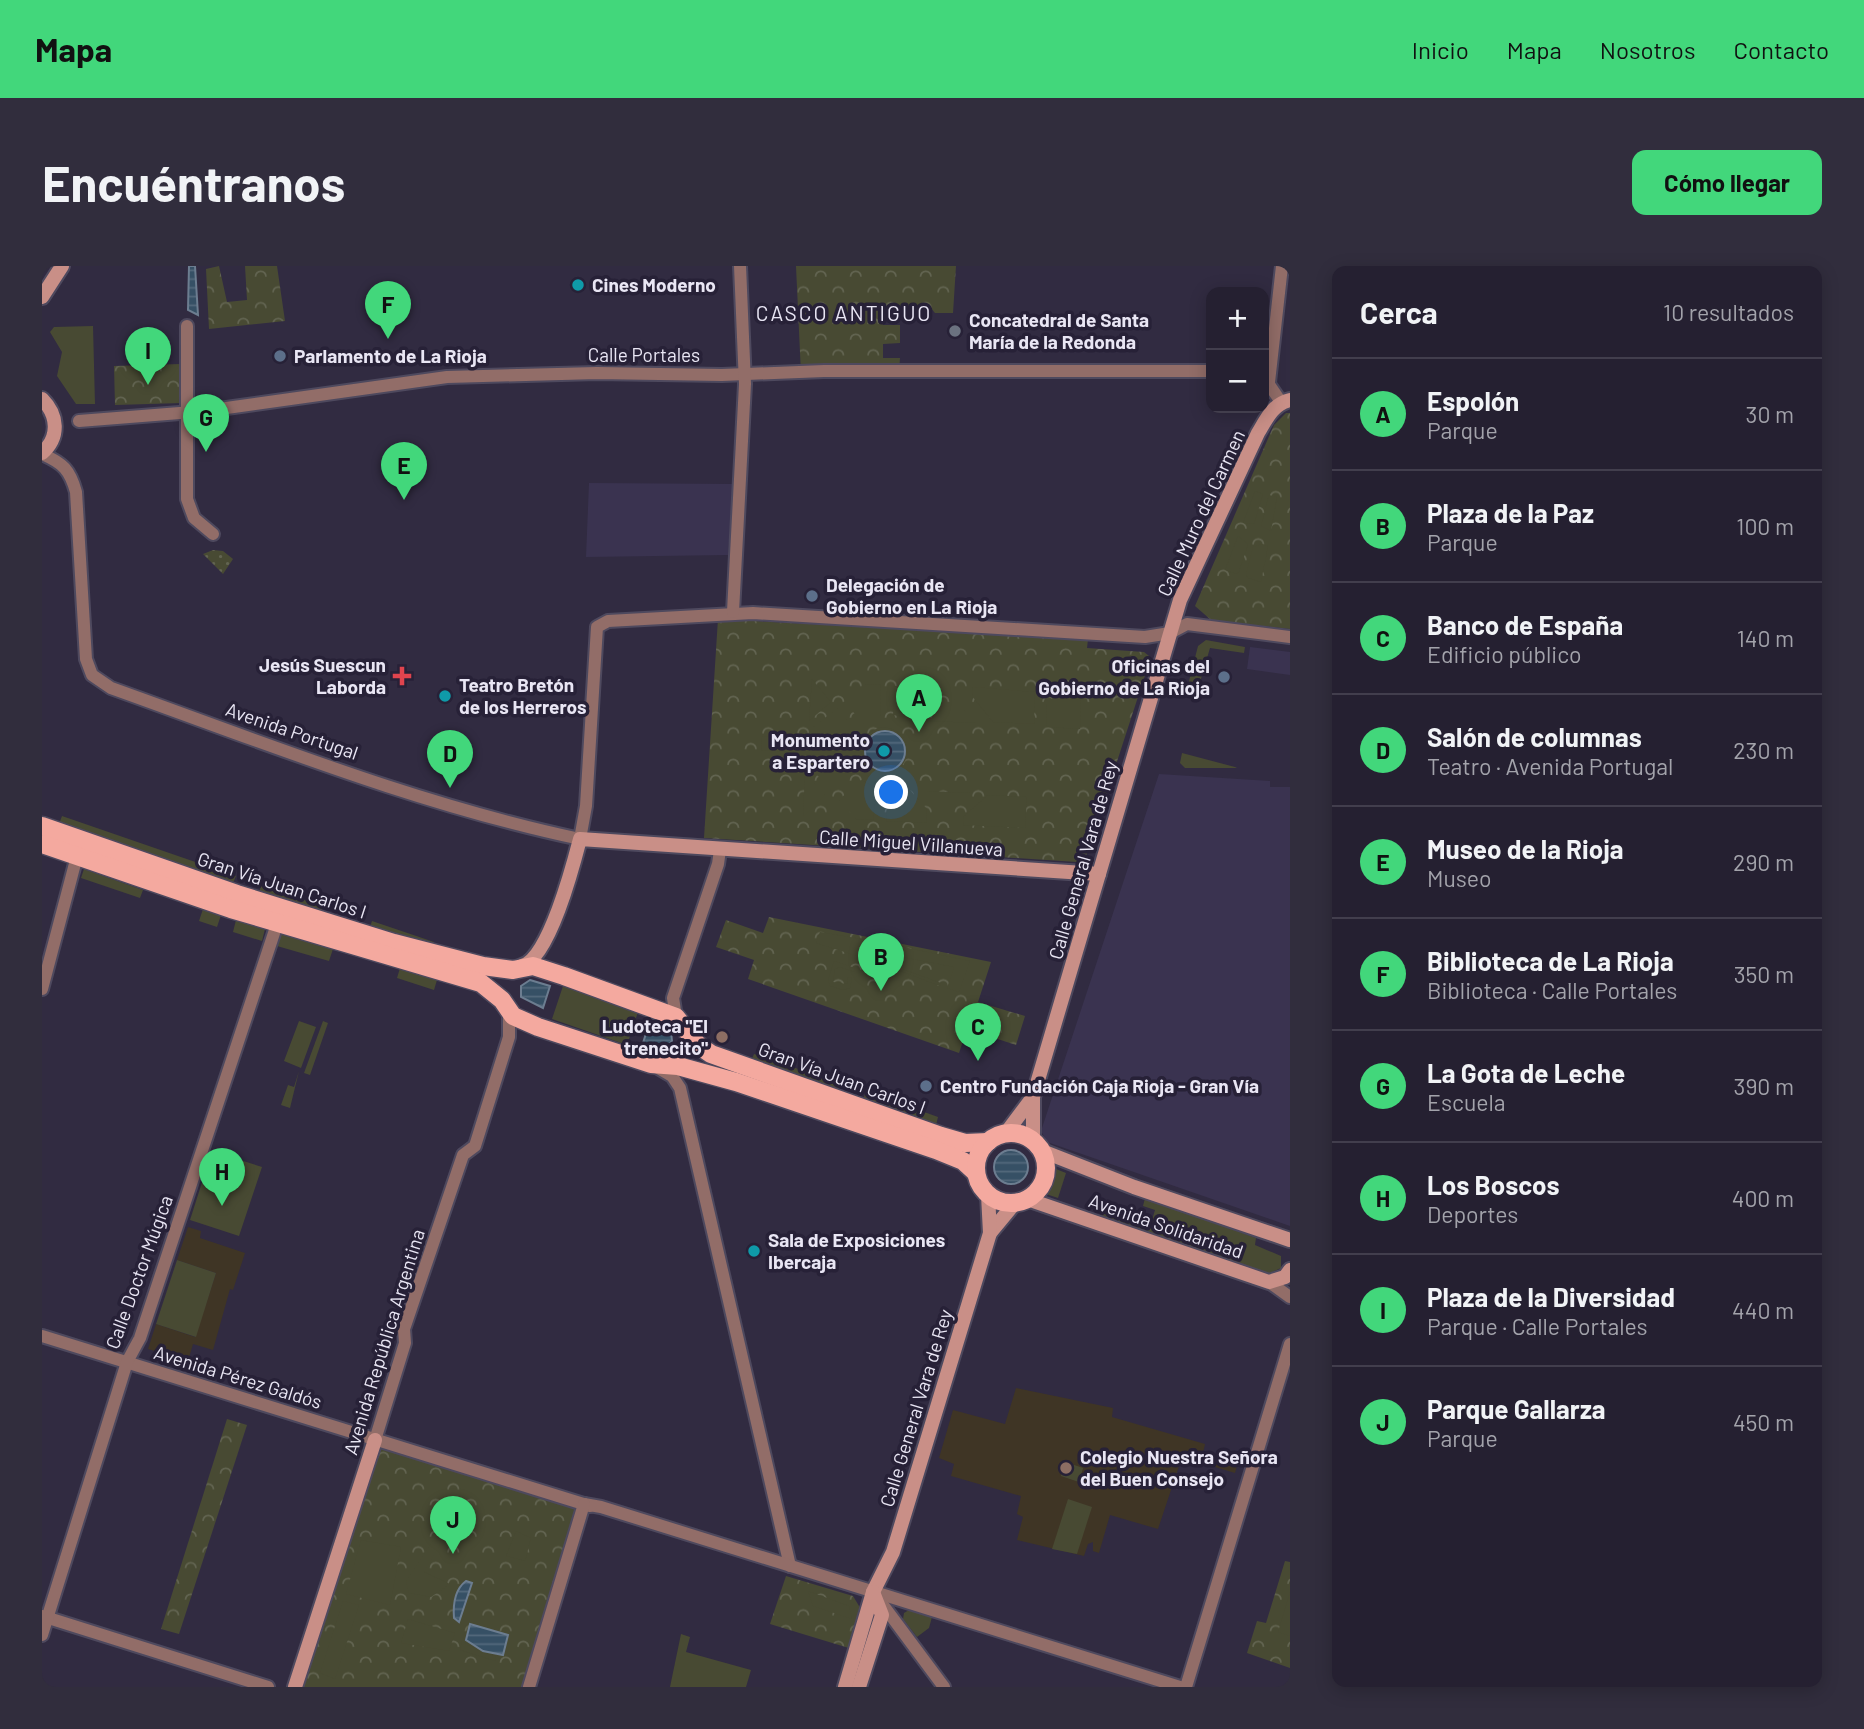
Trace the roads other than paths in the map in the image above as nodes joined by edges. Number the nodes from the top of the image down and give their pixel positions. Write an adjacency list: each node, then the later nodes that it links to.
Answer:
1 (740, 266): 8 (street)
2 (1282, 266): 6 (street)
3 (59, 268): 4 (main road)
4 (42, 297)
5 (187, 326): 13 (street)
6 (1269, 358)
7 (1206, 371): 8 (street, Calle Portales)
8 (745, 374): 13 (street, Calle Portales); 18 (street)
9 (1269, 384): 12 (street)
10 (42, 389): 14 (main road)
11 (42, 399): 14 (main road)
12 (1281, 404): 19 (main road, Calle Muro del Carmen)
13 (188, 413): 15 (street, Calle Portales); 17 (street)
14 (53, 414): 16 (main road)
15 (79, 421)
16 (42, 454): 22 (street, Avenida Portugal)
17 (213, 534)
18 (733, 612): 19 (street); 22 (street)
19 (1170, 634): 20 (street); 26 (main road, Calle General Vara de Rey)
20 (1290, 637)
21 (42, 827): 29 (main road, Gran Vía Juan Carlos I)
22 (580, 839): 24 (main road, Avenida Portugal); 28 (main road)
23 (42, 844): 25 (main road, Gran Vía Juan Carlos I)
24 (720, 850): 26 (main road, Calle Miguel Villanueva); 31 (street)
25 (78, 856): 27 (main road, Gran Vía Juan Carlos I); 32 (street)
26 (1099, 874): 38 (main road, Calle General Vara de Rey)
27 (277, 924): 33 (main road, Gran Vía Juan Carlos I); 53 (street, Calle Doctor Múgica)
28 (540, 951): 29 (main road); 30 (main road)
29 (518, 968): 30 (main road, Gran Vía Juan Carlos I); 33 (main road)
30 (545, 970): 34 (main road, Gran Vía Juan Carlos I)
31 (677, 986): 34 (street); 35 (street)
32 (42, 987)
33 (505, 1006): 37 (main road, Gran Vía Juan Carlos I); 54 (street, Avenida República Argentina)
34 (652, 1007): 35 (main road, Gran Vía Juan Carlos I)
35 (676, 1017): 36 (main road, Gran Vía Juan Carlos I)
36 (690, 1034): 37 (main road); 40 (main road, Gran Vía Juan Carlos I)
37 (682, 1076): 42 (main road, Gran Vía Juan Carlos I); 56 (street)
38 (1033, 1097): 39 (main road, Calle General Vara de Rey); 41 (main road, Calle General Vara de Rey)
39 (1006, 1133): 40 (main road); 41 (main road)
40 (988, 1142): 42 (main road)
41 (1037, 1146): 44 (main road); 46 (main road, Avenida Solidaridad)
42 (976, 1173): 43 (main road)
43 (988, 1195): 44 (main road); 45 (main road, Calle General Vara de Rey)
44 (1021, 1201): 45 (main road, Calle General Vara de Rey); 49 (main road, Avenida Solidaridad)
45 (990, 1233): 57 (main road, Calle General Vara de Rey)
46 (1287, 1239): 47 (main road, Avenida Solidaridad)
47 (1290, 1251)
48 (1290, 1270): 49 (main road)
49 (1269, 1282): 50 (street)
50 (1290, 1297)
51 (42, 1336): 53 (street, Avenida Pérez Galdós)
52 (1290, 1344): 67 (street)
53 (127, 1362): 54 (street, Avenida Pérez Galdós); 58 (street, Calle Doctor Múgica)
54 (375, 1440): 55 (street, Avenida Pérez Galdós); 61 (main road, Avenida República Argentina)
55 (584, 1504): 56 (street, Avenida Pérez Galdós); 62 (street)
56 (790, 1566): 57 (street, Avenida Pérez Galdós)
57 (873, 1592): 63 (main road, Calle General Vara de Rey); 64 (main road); 65 (street); 66 (street, Avenida Pérez Galdós)
58 (45, 1617): 59 (street, Calle Doctor Múgica); 60 (street)
59 (42, 1635)
60 (268, 1687)
61 (295, 1687)
62 (529, 1687)
63 (845, 1687)
64 (859, 1687)
65 (944, 1687)
66 (1180, 1687)
67 (1186, 1687)

